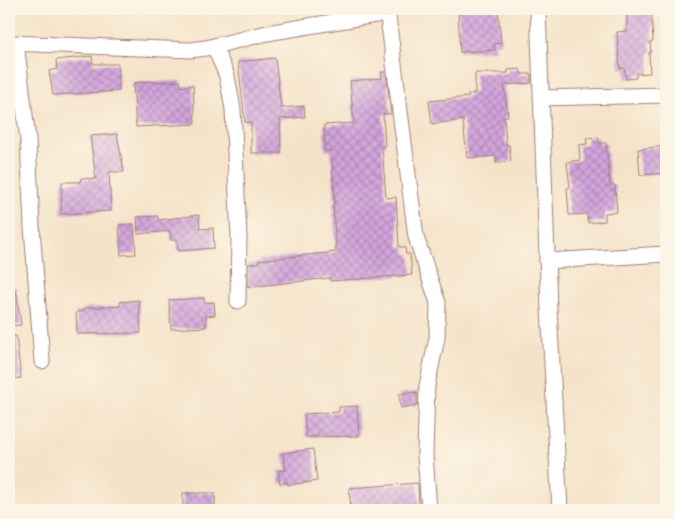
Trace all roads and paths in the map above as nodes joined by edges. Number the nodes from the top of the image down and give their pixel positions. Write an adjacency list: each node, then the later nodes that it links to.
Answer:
1 (538, 9): 6 (street)
2 (387, 11): 4 (street); 11 (street)
3 (12, 43): 4 (street); 10 (street)
4 (214, 46): 9 (street)
5 (666, 95): 6 (street)
6 (542, 98): 8 (street)
7 (666, 254): 8 (street)
8 (547, 261): 12 (street)
9 (238, 301)
10 (42, 361)
11 (429, 510)
12 (560, 510)

